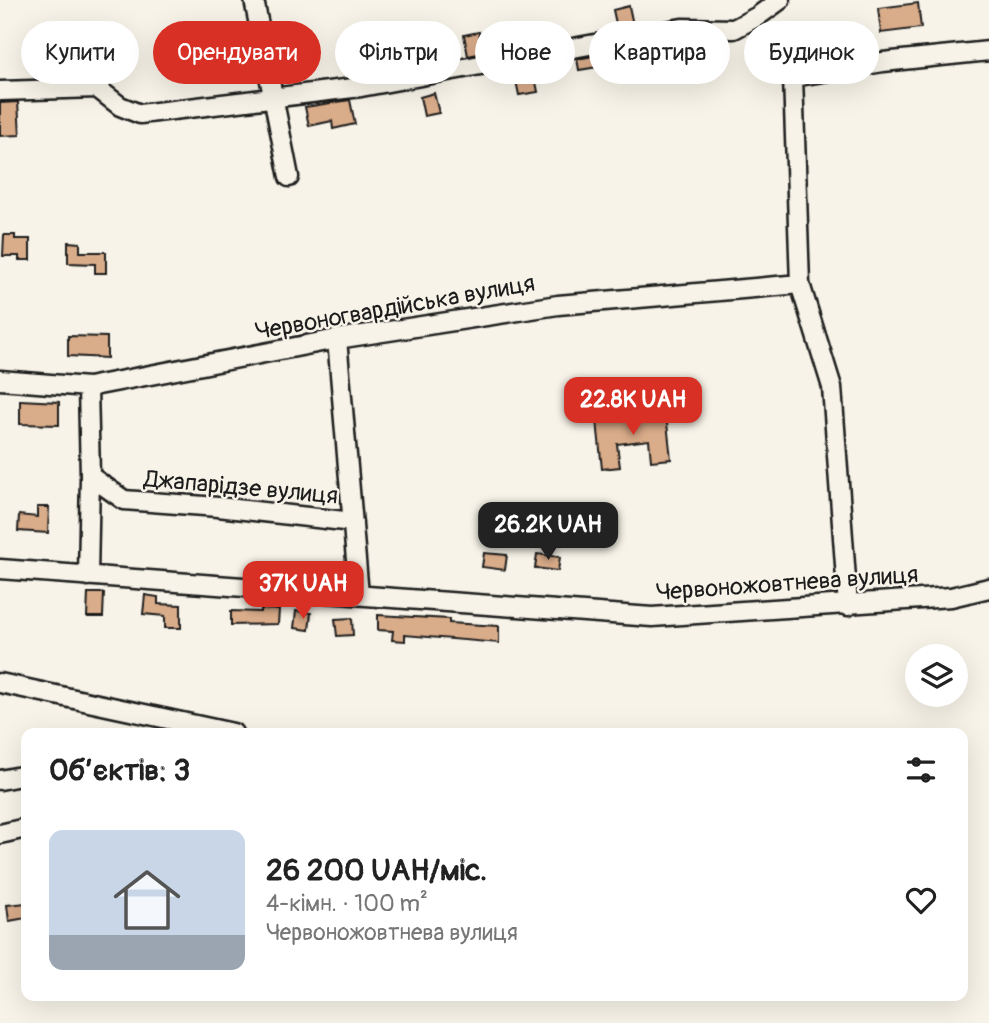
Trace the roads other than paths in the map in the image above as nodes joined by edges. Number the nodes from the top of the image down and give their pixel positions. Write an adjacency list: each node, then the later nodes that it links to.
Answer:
1 (254, 0): 5 (street)
2 (780, 0): 5 (street)
3 (989, 51): 7 (street)
4 (0, 91): 5 (street)
5 (273, 98): 6 (street)
6 (289, 177)
7 (800, 284): 8 (street, Червоногвардійська вулиця); 17 (street)
8 (337, 339): 10 (street, Червоногвардійська вулиця); 12 (street)
9 (0, 380): 10 (street, Червоногвардійська вулиця)
10 (88, 387): 11 (street)
11 (90, 476): 12 (street, Джапарідзе вулиця); 14 (street)
12 (353, 522): 16 (street)
13 (0, 569): 14 (street, Червоножовтнева вулиця)
14 (88, 576): 16 (street, Червоножовтнева вулиця)
15 (989, 589): 17 (street, Червоножовтнева вулиця)
16 (359, 595): 17 (street, Червоножовтнева вулиця)
17 (848, 606)
18 (0, 683): 19 (street)
19 (210, 728)
20 (21, 776): 21 (street)
21 (0, 780)
22 (21, 829): 23 (street)
23 (0, 834)

